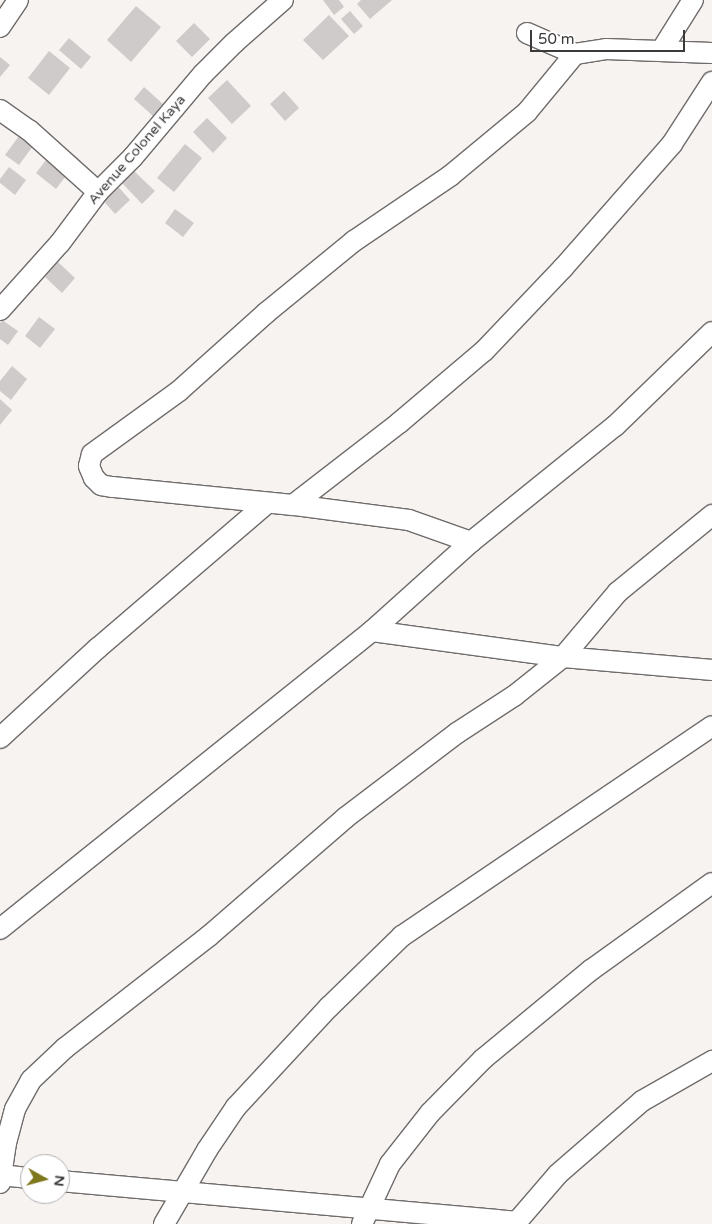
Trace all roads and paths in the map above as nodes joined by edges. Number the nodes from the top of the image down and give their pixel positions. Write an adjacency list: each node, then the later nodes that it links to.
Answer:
1 (18, 0): 4 (street)
2 (283, 0): 11 (street, Avenue Colonel Kaya)
3 (693, 0): 6 (street)
4 (0, 28)
5 (528, 33): 8 (street)
6 (660, 51): 7 (street); 8 (street)
7 (712, 53)
8 (575, 54): 14 (street)
9 (712, 82): 15 (street)
10 (0, 110): 11 (street)
11 (98, 192): 12 (street, Avenue Colonel Kaya)
12 (0, 310)
13 (712, 332): 17 (street)
14 (268, 502): 15 (street); 22 (street)
15 (293, 505): 17 (street)
16 (712, 515): 19 (street)
17 (471, 542): 18 (street)
18 (372, 631): 19 (street); 24 (street)
19 (563, 657): 20 (street); 26 (street)
20 (712, 670)
21 (712, 726): 29 (street)
22 (0, 738)
23 (712, 883): 30 (street)
24 (0, 930)
25 (712, 1061): 31 (street)
26 (1, 1178): 27 (street)
27 (20, 1178)
28 (70, 1182): 29 (street)
29 (183, 1193): 30 (street); 32 (street)
30 (366, 1216): 31 (street)
31 (515, 1223)
32 (164, 1224)

